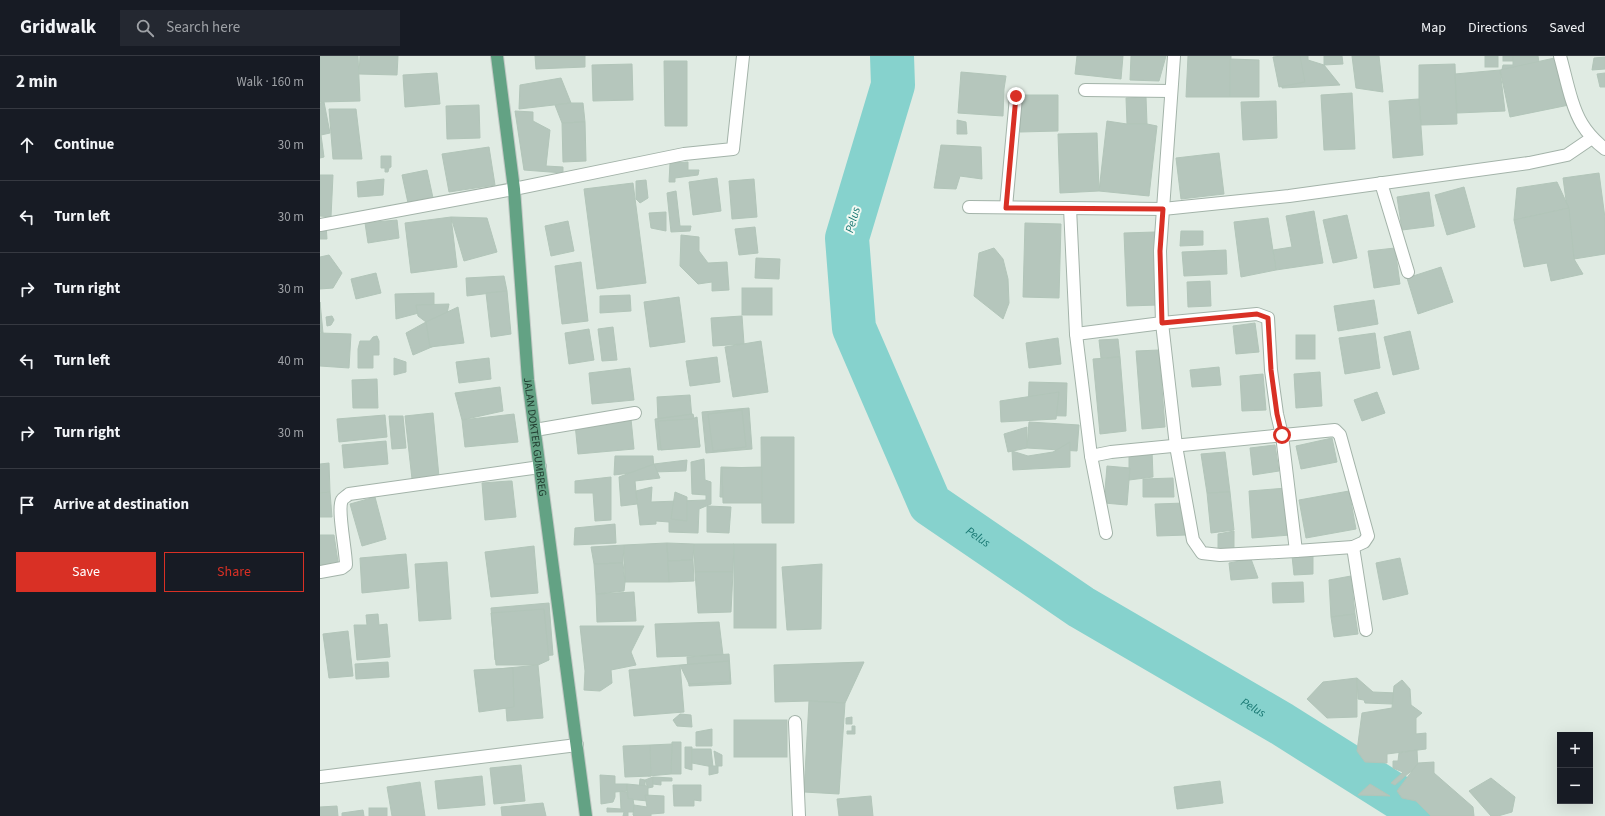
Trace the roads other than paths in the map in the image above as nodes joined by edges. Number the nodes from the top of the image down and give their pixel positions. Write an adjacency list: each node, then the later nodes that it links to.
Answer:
1 (497, 56): 11 (main road, JALAN DOKTER GUMBREG)
2 (743, 56): 11 (street)
3 (1174, 56): 6 (street)
4 (1560, 56): 8 (street)
5 (1085, 90): 6 (street)
6 (1171, 91): 15 (street)
7 (1016, 96): 13 (street)
8 (1592, 138): 9 (street); 10 (street)
9 (1605, 149)
10 (1381, 183): 15 (street); 17 (street)
11 (514, 189): 16 (street); 21 (main road, JALAN DOKTER GUMBREG)
12 (969, 207): 13 (street)
13 (1006, 208): 14 (street)
14 (1070, 208): 15 (street); 19 (street)
15 (1163, 209): 18 (street)
16 (320, 225)
17 (1408, 272)
18 (1162, 323): 19 (street); 22 (street); 23 (street)
19 (1076, 334): 24 (street)
20 (635, 413): 21 (street)
21 (535, 430): 25 (main road, JALAN DOKTER GUMBREG)
22 (1282, 435): 23 (street); 27 (street); 28 (street)
23 (1176, 446): 24 (street); 28 (street)
24 (1091, 456): 26 (street)
25 (540, 467): 29 (street); 32 (main road, JALAN DOKTER GUMBREG)
26 (1106, 533)
27 (1353, 547): 28 (street); 30 (street)
28 (1296, 551)
29 (320, 572)
30 (1366, 630)
31 (795, 722): 35 (street)
32 (577, 745): 33 (street); 34 (main road, JALAN DOKTER GUMBREG)
33 (320, 777)
34 (586, 816)
35 (799, 816)

